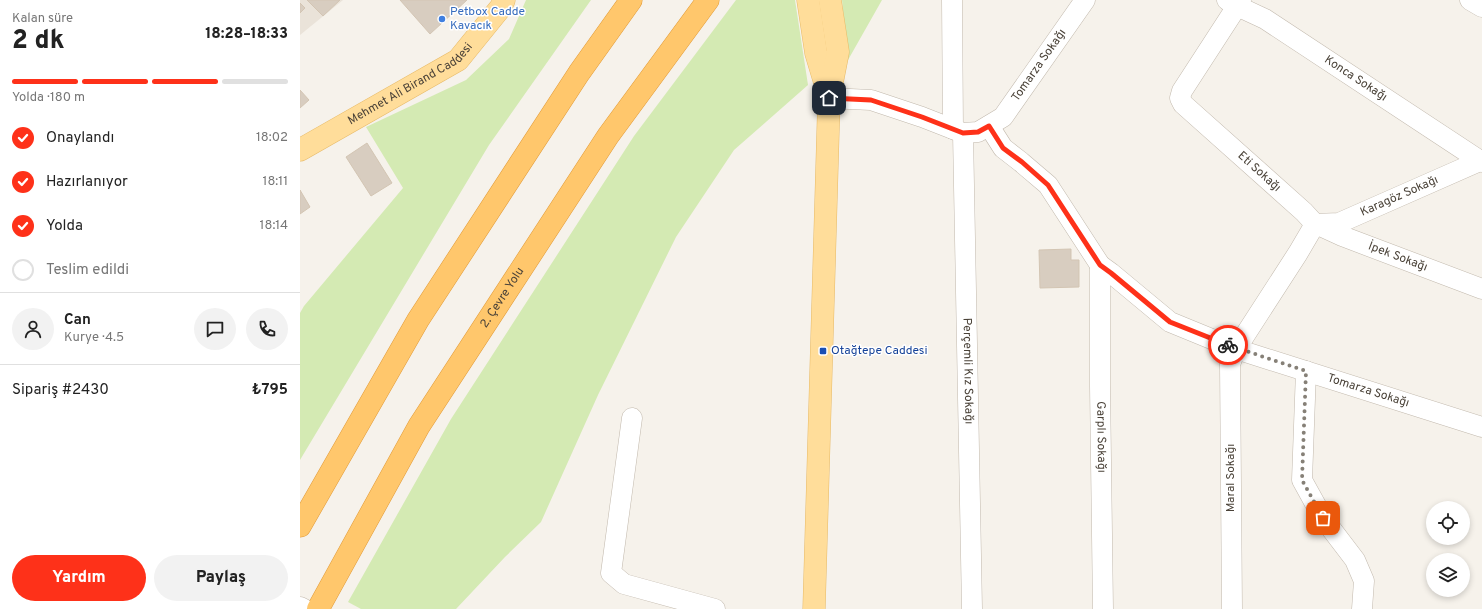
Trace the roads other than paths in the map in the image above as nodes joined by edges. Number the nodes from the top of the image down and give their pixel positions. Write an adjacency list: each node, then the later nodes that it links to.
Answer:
1 (504, 0): 14 (main road, Mehmet Ali Birand Caddesi)
2 (631, 0): 23 (highway)
3 (708, 0): 26 (highway, 2. Çevre Yolu)
4 (808, 0): 11 (main road)
5 (830, 0): 11 (main road)
6 (952, 0): 13 (street, Perçemli Kız Sokağı)
7 (1085, 0): 12 (street, Tomarza Sokağı)
8 (1470, 0): 10 (street)
9 (1235, 2): 15 (street, Konca Sokağı); 16 (street, Eti Sokağı)
10 (1482, 7)
11 (829, 98): 13 (street); 28 (main road)
12 (989, 126): 13 (street, Tomarza Sokağı); 17 (street, Tomarza Sokağı)
13 (958, 131): 29 (street, Perçemli Kız Sokağı)
14 (300, 150)
15 (1482, 161): 16 (street, Karagöz Sokağı)
16 (1315, 224): 18 (street, İpek Sokağı); 19 (street)
17 (1100, 265): 19 (street, Tomarza Sokağı); 30 (street, Garplı Sokağı)
18 (1482, 289)
19 (1236, 349): 20 (street, Tomarza Sokağı); 31 (street, Maral Sokağı)
20 (1306, 371): 22 (street, Tomarza Sokağı); 32 (street)
21 (632, 418): 27 (street)
22 (1482, 427)
23 (300, 526)
24 (300, 607): 25 (street)
25 (304, 609)
26 (318, 609)
27 (714, 609)
28 (814, 609)
29 (972, 609)
30 (1103, 609)
31 (1232, 609)
32 (1362, 609)

